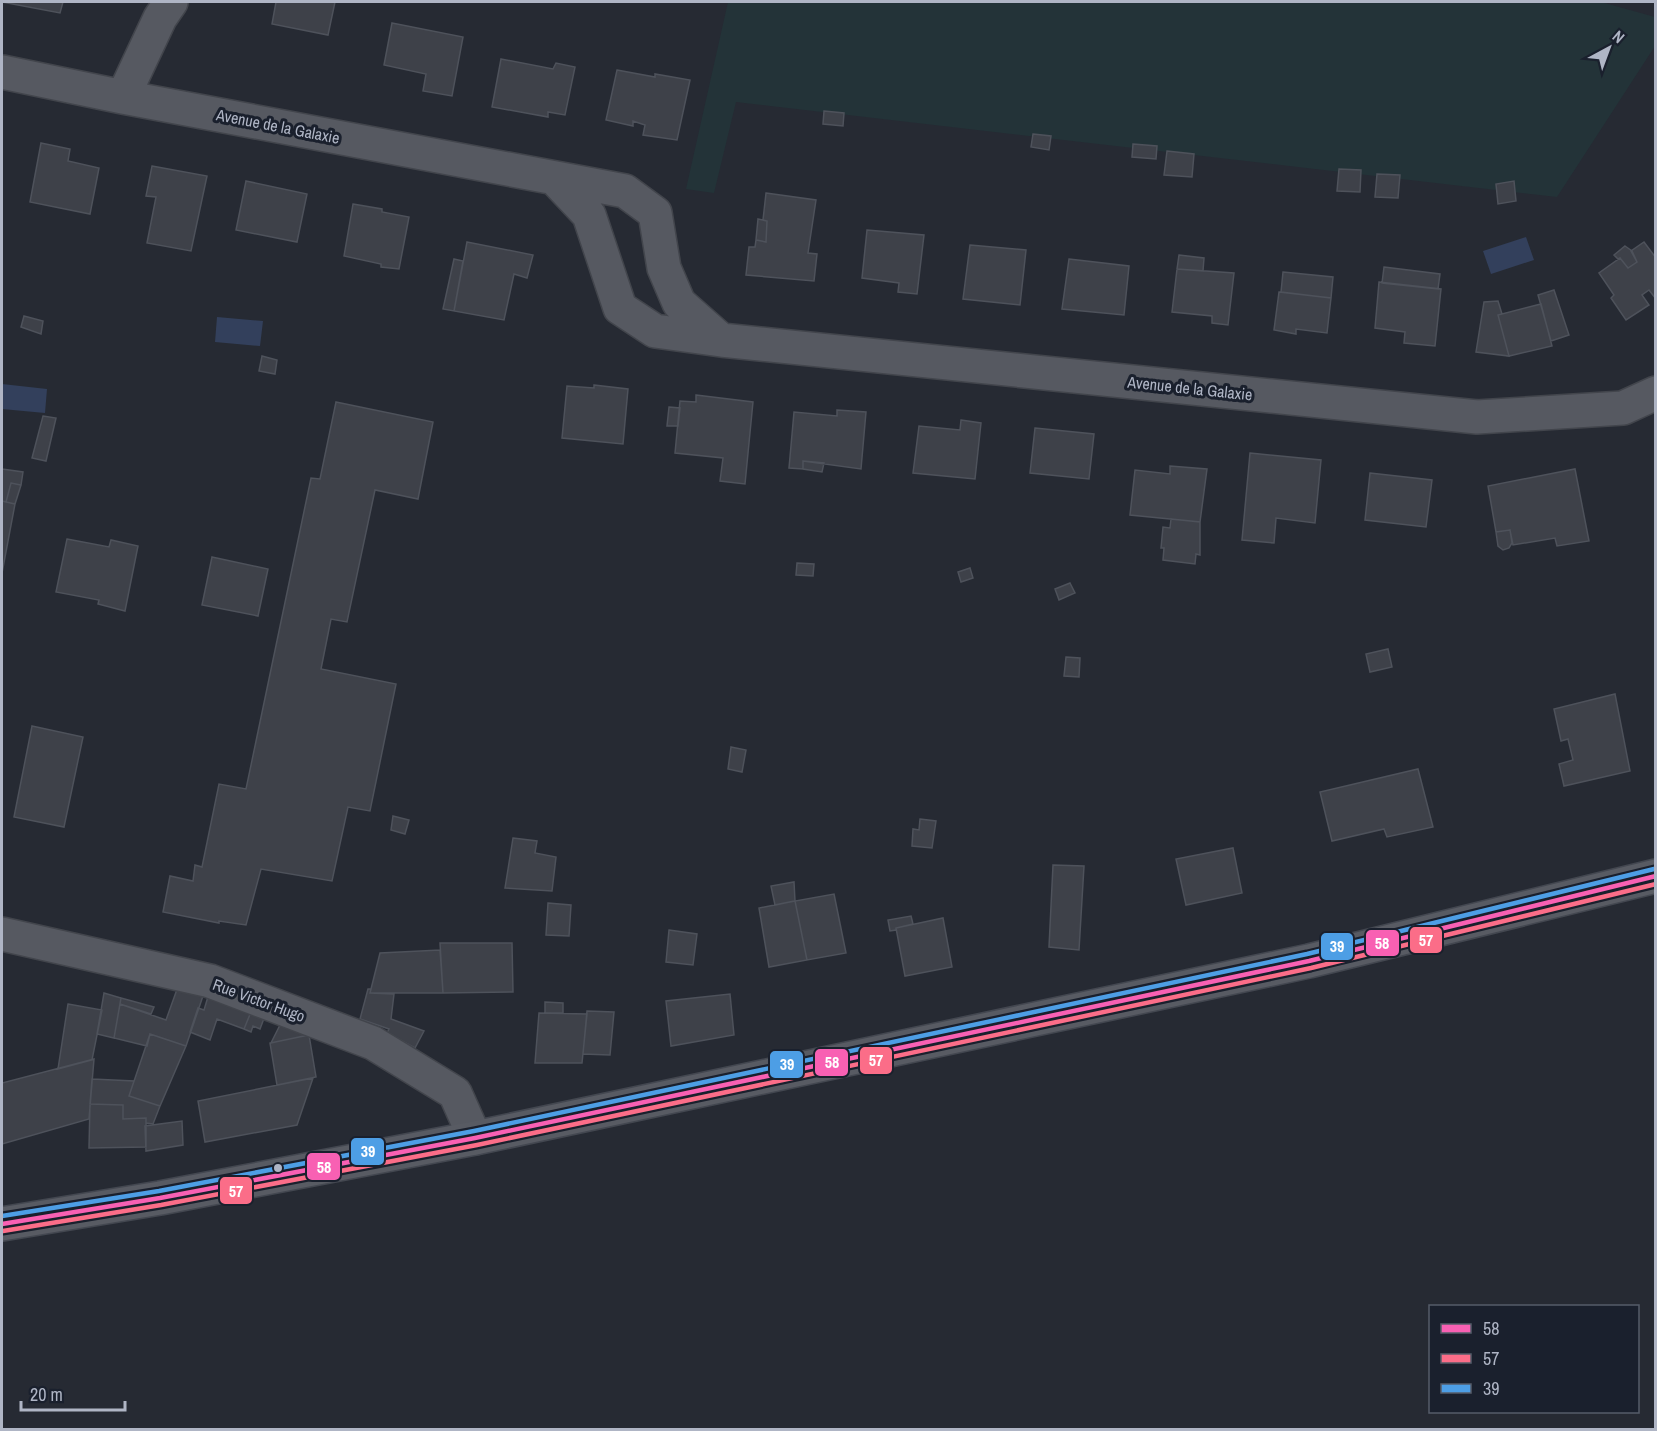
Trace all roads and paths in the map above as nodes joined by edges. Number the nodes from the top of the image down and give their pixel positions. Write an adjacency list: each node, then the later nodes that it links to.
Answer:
1 (171, 2): 3 (street)
2 (2, 72): 3 (street, Avenue de la Galaxie)
3 (123, 97): 4 (street, Avenue de la Galaxie)
4 (555, 178): 5 (street, Avenue de la Galaxie); 5 (street, Avenue de la Galaxie)
5 (721, 340): 6 (street, Avenue de la Galaxie)
6 (1656, 393)
7 (1656, 876): 9 (main road)
8 (2, 934): 9 (street, Rue Victor Hugo)
9 (475, 1137): 10 (main road)
10 (2, 1224)

